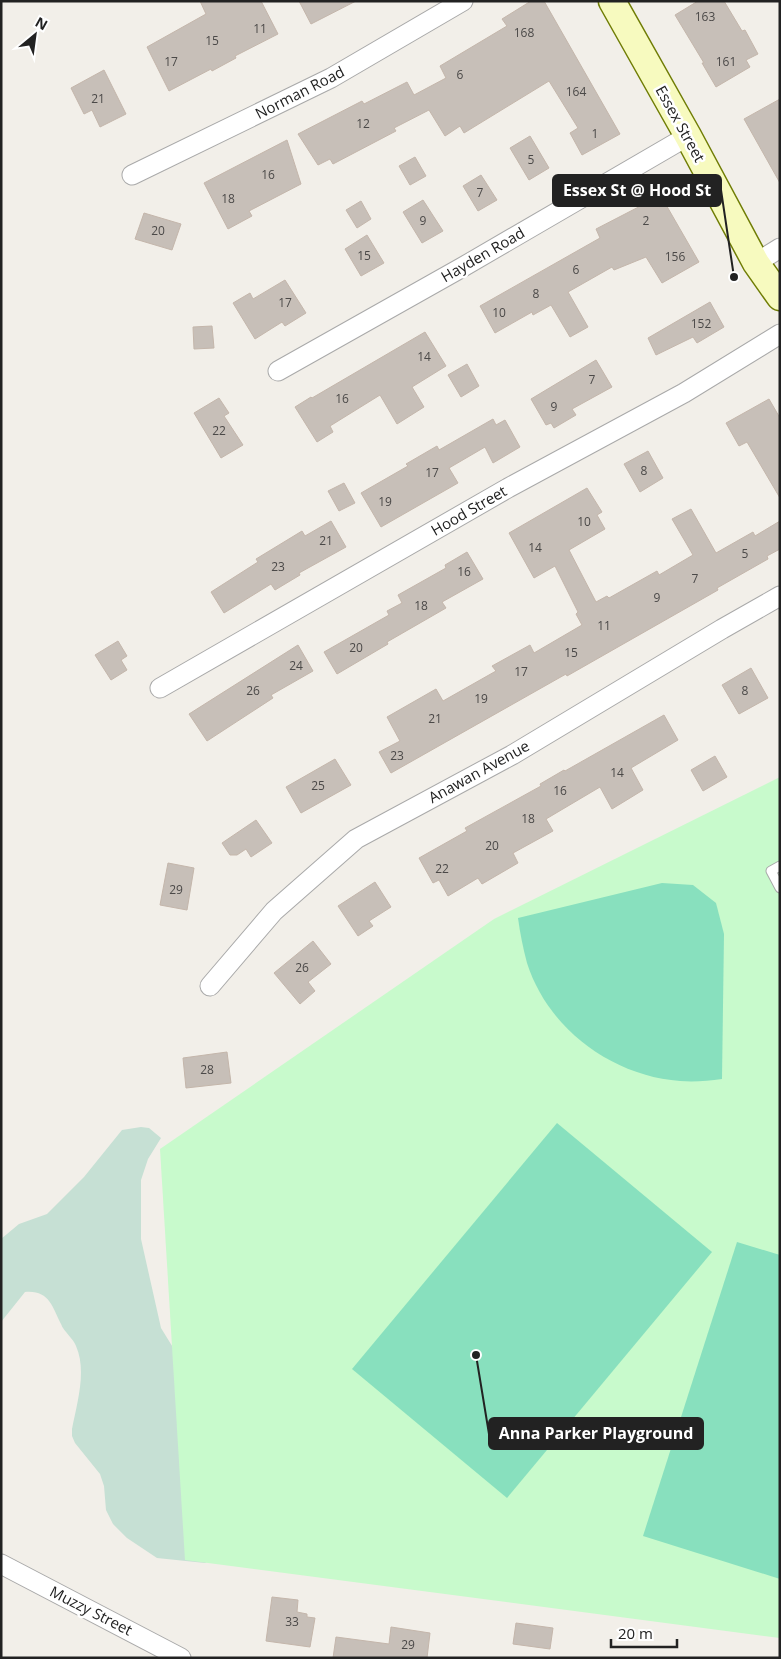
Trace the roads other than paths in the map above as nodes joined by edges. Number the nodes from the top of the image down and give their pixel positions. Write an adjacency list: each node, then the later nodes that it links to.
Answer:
1 (463, 1): 4 (street, Norman Road)
2 (617, 3): 3 (main road, Essex Street)
3 (688, 136): 6 (main road, Essex Street); 9 (street, Hayden Road)
4 (132, 175)
5 (780, 248): 6 (street)
6 (756, 263): 7 (main road, Essex Street)
7 (780, 297)
8 (780, 334): 11 (street, Hood Street)
9 (278, 371)
10 (780, 596): 14 (street, Anawan Avenue)
11 (160, 688)
12 (780, 866): 13 (lane)
13 (780, 888)
14 (210, 986)
15 (1, 1564): 16 (street, Muzzy Street)
16 (181, 1658)

